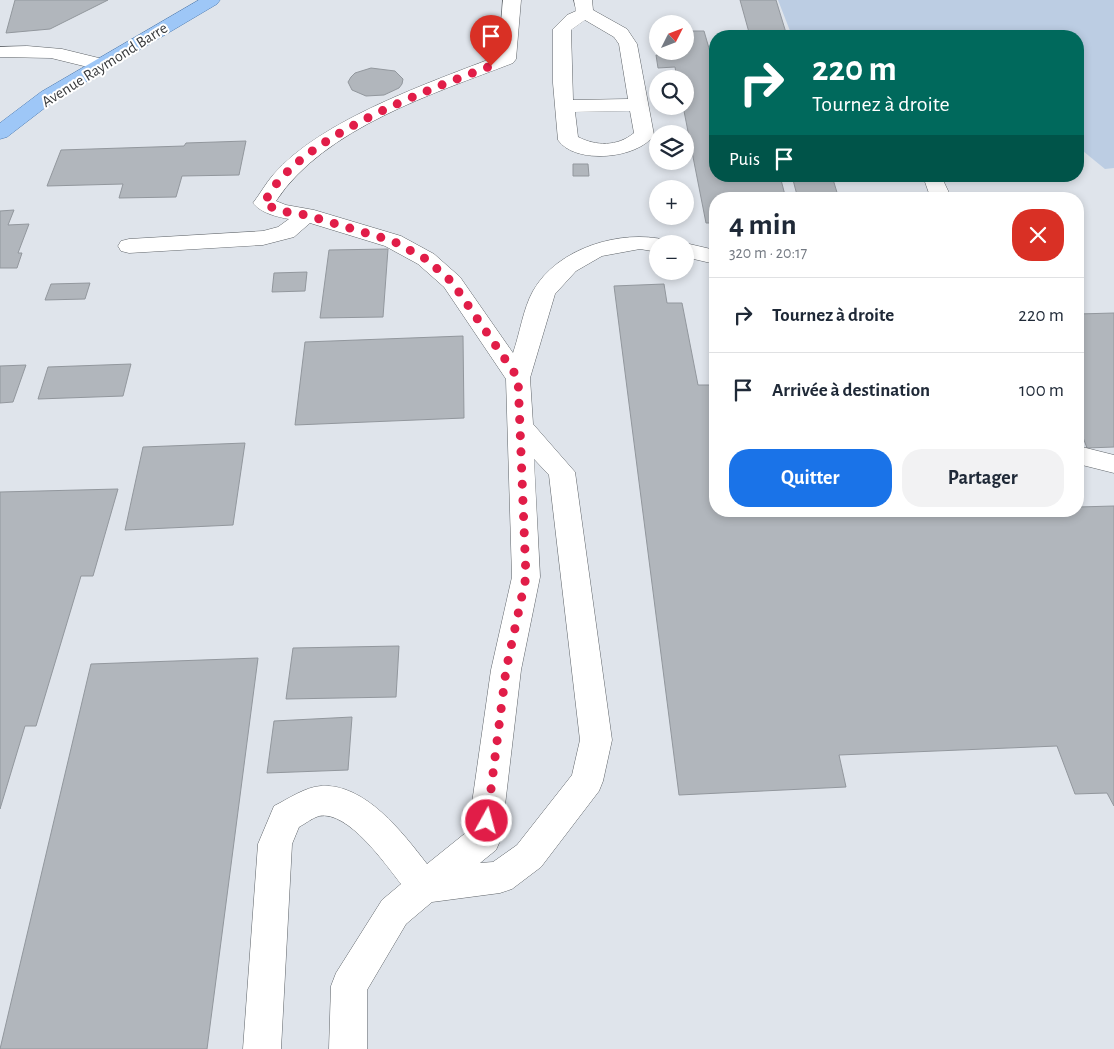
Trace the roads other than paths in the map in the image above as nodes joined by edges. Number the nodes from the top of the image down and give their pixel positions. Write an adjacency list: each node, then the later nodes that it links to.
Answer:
1 (211, 0): 5 (main road, Avenue Raymond Barre)
2 (512, 0): 9 (lane)
3 (584, 7): 6 (lane); 7 (lane)
4 (0, 52): 5 (lane)
5 (100, 64): 8 (main road, Avenue Raymond Barre)
6 (638, 105): 7 (lane); 7 (lane)
7 (564, 106)
8 (0, 133)
9 (306, 215): 11 (lane); 14 (lane)
10 (649, 244): 14 (lane)
11 (129, 246)
12 (694, 252): 13 (lane)
13 (709, 256)
14 (518, 378): 15 (lane)
15 (520, 427): 18 (lane); 18 (lane)
16 (1084, 456): 17 (lane)
17 (1114, 464)
18 (425, 887): 19 (lane); 20 (lane)
19 (262, 1049)
20 (348, 1049)

